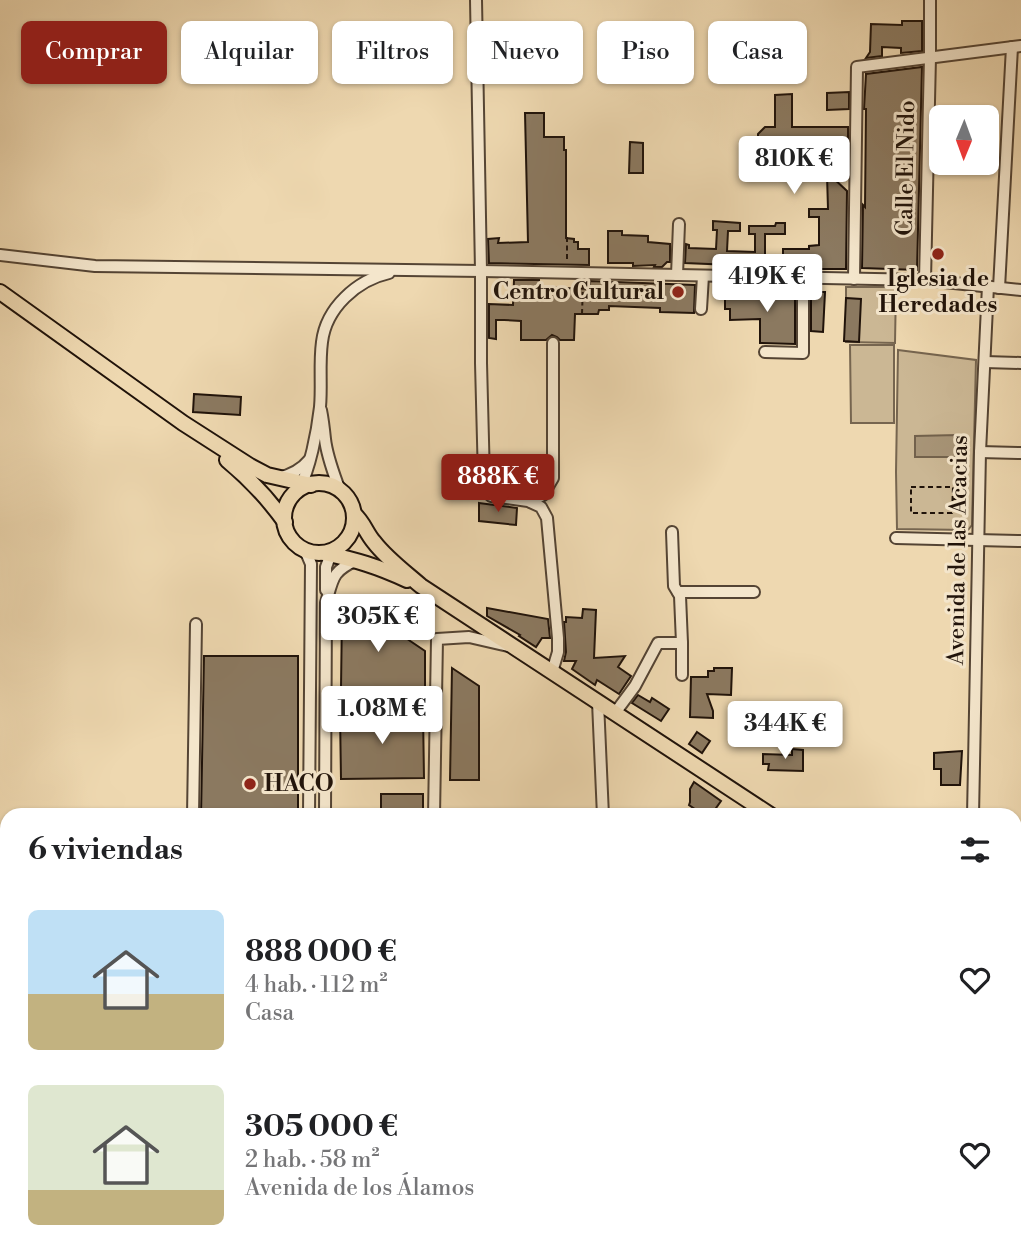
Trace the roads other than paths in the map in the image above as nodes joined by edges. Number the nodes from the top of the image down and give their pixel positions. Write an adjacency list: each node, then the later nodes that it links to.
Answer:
1 (476, 0): 8 (street)
2 (930, 0): 4 (street, Calle El Nido)
3 (1016, 46): 4 (street); 14 (street, Avenida de las Acacias)
4 (930, 57): 12 (street); 13 (street, Calle El Nido)
5 (679, 224): 9 (street)
6 (0, 255): 7 (street)
7 (402, 270): 8 (street); 22 (street)
8 (481, 271): 9 (street); 30 (street)
9 (677, 275): 10 (street)
10 (703, 276): 11 (street); 17 (street)
11 (803, 278): 12 (street); 19 (street)
12 (854, 279): 13 (street)
13 (925, 280): 14 (street)
14 (993, 287): 15 (street); 20 (street, Avenida de las Acacias)
15 (1021, 290)
16 (0, 292): 23 (main road)
17 (701, 309)
18 (552, 343): 30 (street)
19 (765, 352)
20 (985, 362): 21 (street); 24 (street, Avenida de las Acacias)
21 (1021, 363)
22 (320, 407): 26 (street); 29 (street)
23 (183, 423): 27 (main road); 32 (main road)
24 (981, 452): 25 (street); 35 (street, Avenida de las Acacias)
25 (1021, 453)
26 (310, 458): 27 (street); 28 (street)
27 (278, 478): 28 (main road)
28 (304, 486): 29 (main road); 32 (main road)
29 (340, 491): 31 (main road)
30 (531, 502): 47 (street)
31 (354, 514): 38 (main road); 40 (main road)
32 (285, 522): 37 (main road)
33 (672, 532): 41 (street)
34 (896, 538): 35 (street)
35 (979, 540): 36 (street); 57 (street, Avenida de las Acacias)
36 (1021, 541)
37 (305, 550): 38 (main road); 52 (street)
38 (328, 553): 39 (main road); 43 (street)
39 (358, 560): 40 (main road); 43 (street)
40 (421, 586): 46 (main road)
41 (678, 592): 42 (street); 45 (street)
42 (754, 592)
43 (326, 603): 53 (street)
44 (196, 624): 51 (street)
45 (681, 643): 48 (street); 50 (street)
46 (514, 647): 47 (main road); 54 (street)
47 (552, 672): 49 (main road)
48 (682, 675)
49 (598, 702): 50 (main road); 55 (street)
50 (615, 713): 56 (main road)
51 (193, 808)
52 (309, 808)
53 (325, 808)
54 (434, 808)
55 (603, 808)
56 (760, 808)
57 (973, 808)

